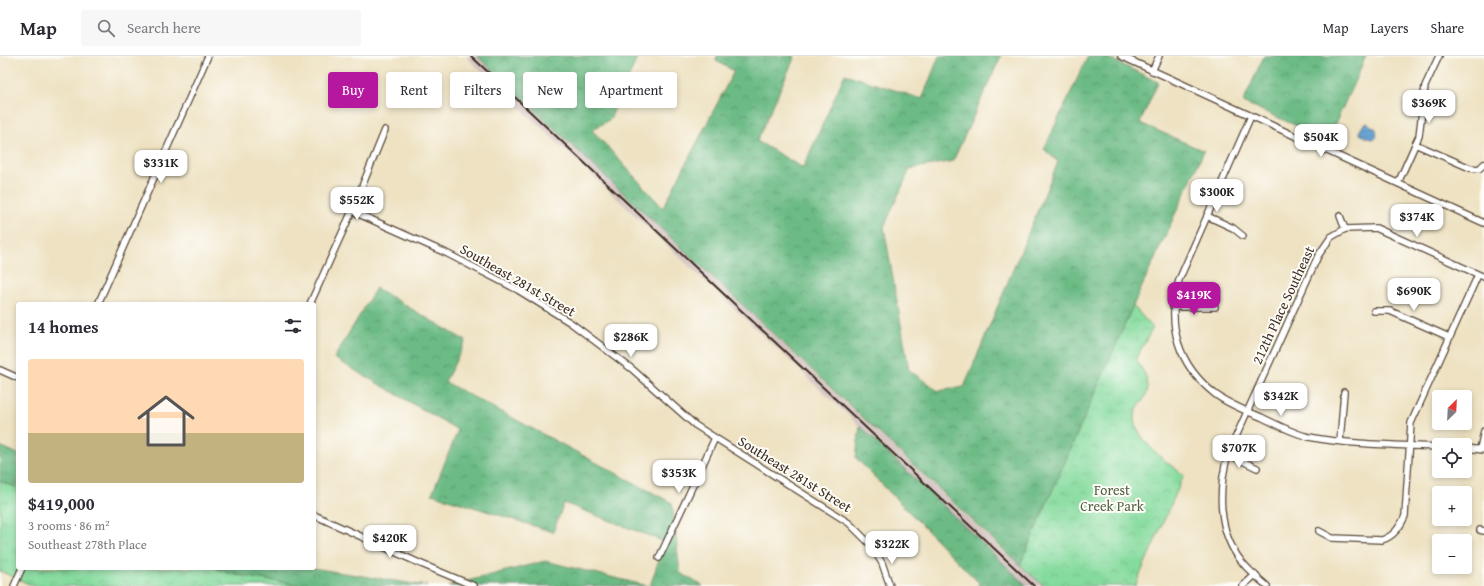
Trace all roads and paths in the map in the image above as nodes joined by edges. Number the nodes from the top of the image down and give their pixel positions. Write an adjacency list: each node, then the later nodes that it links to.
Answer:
1 (208, 56): 18 (street)
2 (1121, 56): 5 (street)
3 (1158, 56): 5 (street)
4 (1439, 56): 8 (street)
5 (1152, 71): 6 (street)
6 (1251, 116): 10 (street); 12 (street)
7 (385, 130): 11 (street)
8 (1415, 144): 9 (street); 10 (street)
9 (1484, 164)
10 (1398, 183): 14 (street)
11 (352, 211): 19 (street); 29 (street, Southeast 281st Street)
12 (1207, 216): 16 (street); 20 (street)
13 (1340, 216): 15 (street)
14 (1484, 223)
15 (1345, 229): 17 (street); 27 (street, 212th Place Southeast)
16 (1243, 236)
17 (1481, 276): 23 (street)
18 (99, 302)
19 (311, 302)
20 (1173, 307): 21 (street); 27 (street)
21 (1214, 307)
22 (1374, 311): 23 (street)
23 (1449, 337): 31 (street)
24 (0, 370): 25 (street)
25 (16, 377)
26 (1344, 392): 30 (street)
27 (1248, 412): 30 (street); 35 (street, 212th Place Southeast)
28 (1484, 431): 34 (street)
29 (715, 438): 39 (street); 44 (street, Southeast 281st Street)
30 (1340, 441): 31 (street)
31 (1409, 445): 32 (street); 38 (street)
32 (1432, 447)
33 (1472, 449): 34 (street)
34 (1482, 450)
35 (1228, 454): 36 (street); 41 (street, 212th Place Southeast)
36 (1257, 468)
37 (316, 516): 43 (street)
38 (1319, 531)
39 (659, 558)
40 (21, 570): 42 (street)
41 (1255, 575): 45 (street); 46 (street, 212th Place Southeast)
42 (14, 586)
43 (474, 586)
44 (890, 586)
45 (1243, 586)
46 (1266, 586)

